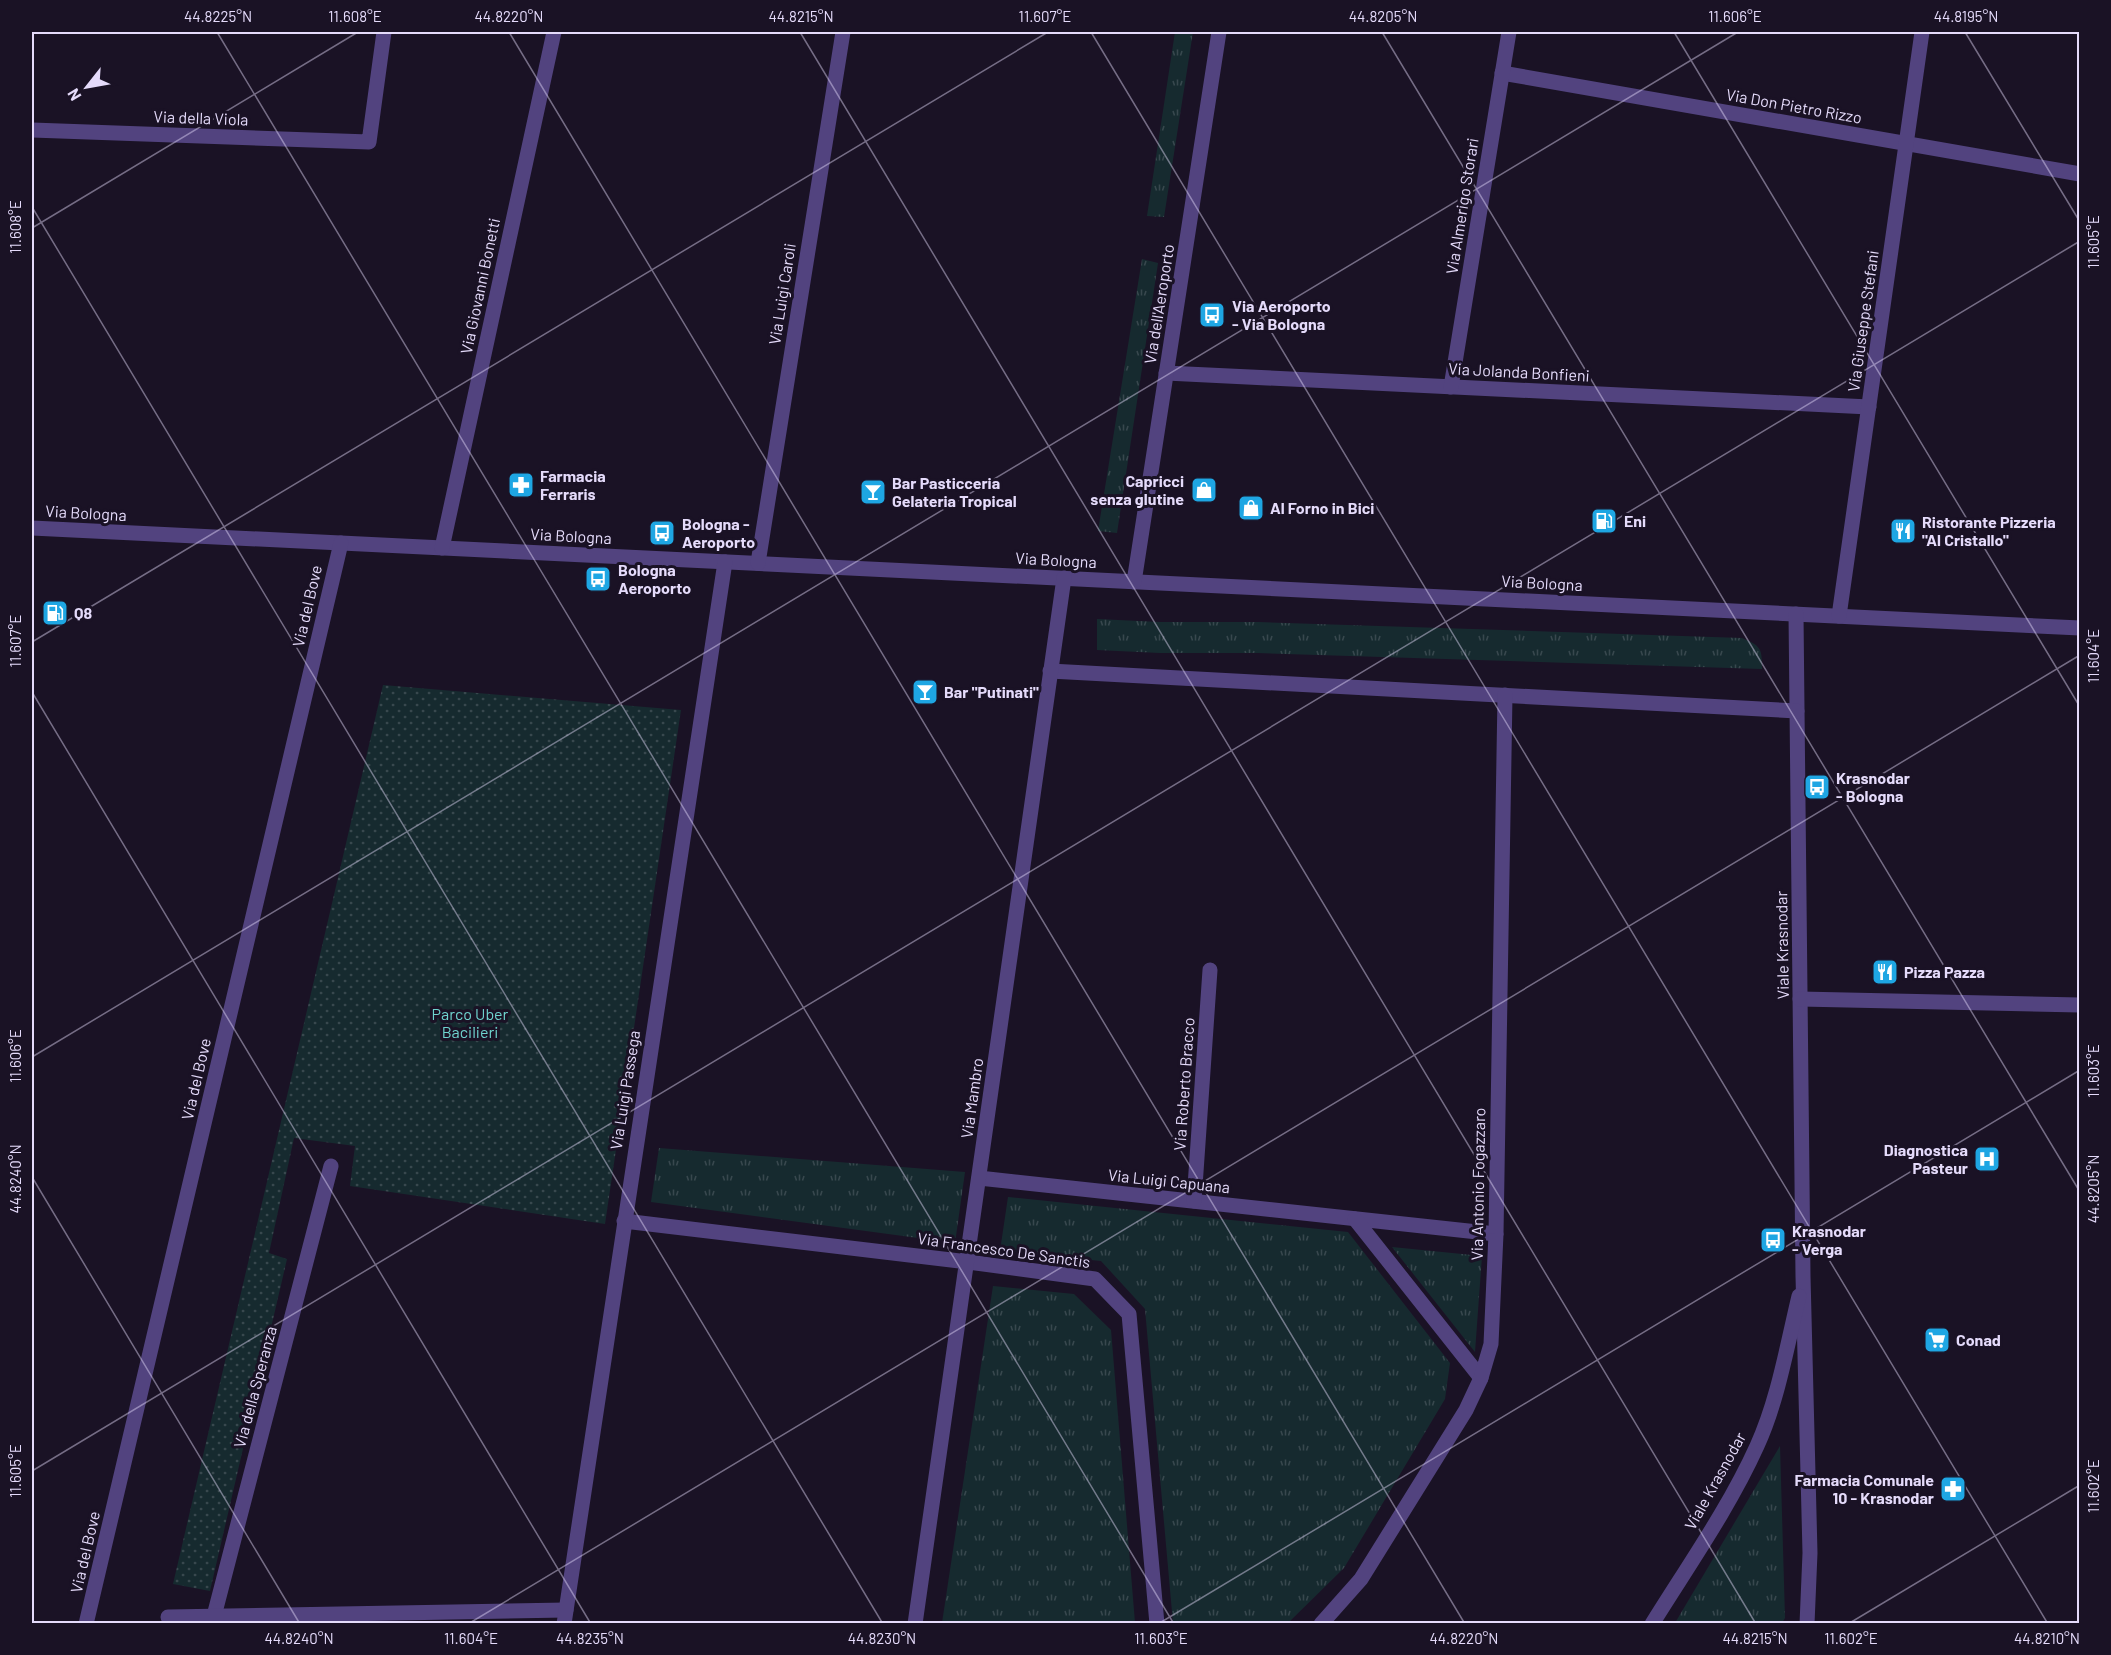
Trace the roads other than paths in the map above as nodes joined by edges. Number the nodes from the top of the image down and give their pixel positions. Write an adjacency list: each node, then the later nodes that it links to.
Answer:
1 (384, 32): 8 (street, Via della Viola)
2 (554, 32): 16 (street, Via Giovanni Bonetti)
3 (843, 32): 18 (street, Via Luigi Caroli)
4 (1219, 32): 11 (street, Via dell'Aeroporto)
5 (1509, 32): 7 (street, Via Almerigo Storari)
6 (1922, 32): 9 (street, Via Giuseppe Stefani)
7 (1502, 73): 9 (street, Via Don Pietro Rizzo); 12 (street, Via Almerigo Storari)
8 (32, 129)
9 (1906, 144): 10 (street, Via Don Pietro Rizzo); 13 (street, Via Giuseppe Stefani)
10 (2079, 174)
11 (1167, 373): 12 (street, Via Jolanda Bonfieni); 20 (street, Via dell'Aeroporto)
12 (1451, 387): 13 (street, Via Jolanda Bonfieni)
13 (1869, 407): 22 (street, Via Giuseppe Stefani)
14 (32, 528): 15 (street, Via Bologna)
15 (341, 543): 16 (street, Via Bologna); 42 (street, Via del Bove)
16 (442, 548): 17 (street, Via Bologna)
17 (724, 562): 18 (street, Via Bologna); 34 (street, Via Luigi Passega)
18 (758, 563): 19 (street, Via Bologna)
19 (1064, 578): 20 (street, Via Bologna); 24 (street, Via Mambro)
20 (1134, 582): 21 (street, Via Bologna)
21 (1796, 614): 22 (street, Via Bologna); 26 (street, Viale Krasnodar)
22 (1839, 616): 23 (street, Via Bologna)
23 (2079, 627)
24 (1050, 671): 25 (street); 31 (street, Via Mambro)
25 (1505, 695): 26 (street); 35 (street, Via Antonio Fogazzaro)
26 (1797, 711): 28 (street, Viale Krasnodar)
27 (1210, 970): 32 (street, Via Roberto Bracco)
28 (1800, 999): 29 (street); 37 (street, Viale Krasnodar)
29 (2079, 1005)
30 (331, 1166): 39 (street, Via della Speranza)
31 (979, 1178): 32 (street, Via Luigi Capuana); 36 (street, Via Mambro)
32 (1194, 1201): 33 (street, Via Luigi Capuana)
33 (1355, 1219): 35 (street, Via Luigi Capuana); 38 (street)
34 (624, 1221): 36 (street, Via Francesco De Sanctis); 41 (street, Via Luigi Passega)
35 (1496, 1234): 38 (street, Via Antonio Fogazzaro)
36 (968, 1262): 43 (street, Via Mambro); 44 (street, Via Francesco De Sanctis)
37 (1803, 1276): 46 (street, Viale Krasnodar); 47 (street, Viale Krasnodar)
38 (1481, 1378): 45 (street, Via Antonio Fogazzaro)
39 (214, 1616): 40 (street); 41 (street)
40 (168, 1617)
41 (565, 1617)
42 (86, 1623)
43 (915, 1623)
44 (1157, 1623)
45 (1321, 1623)
46 (1652, 1623)
47 (1807, 1623)

